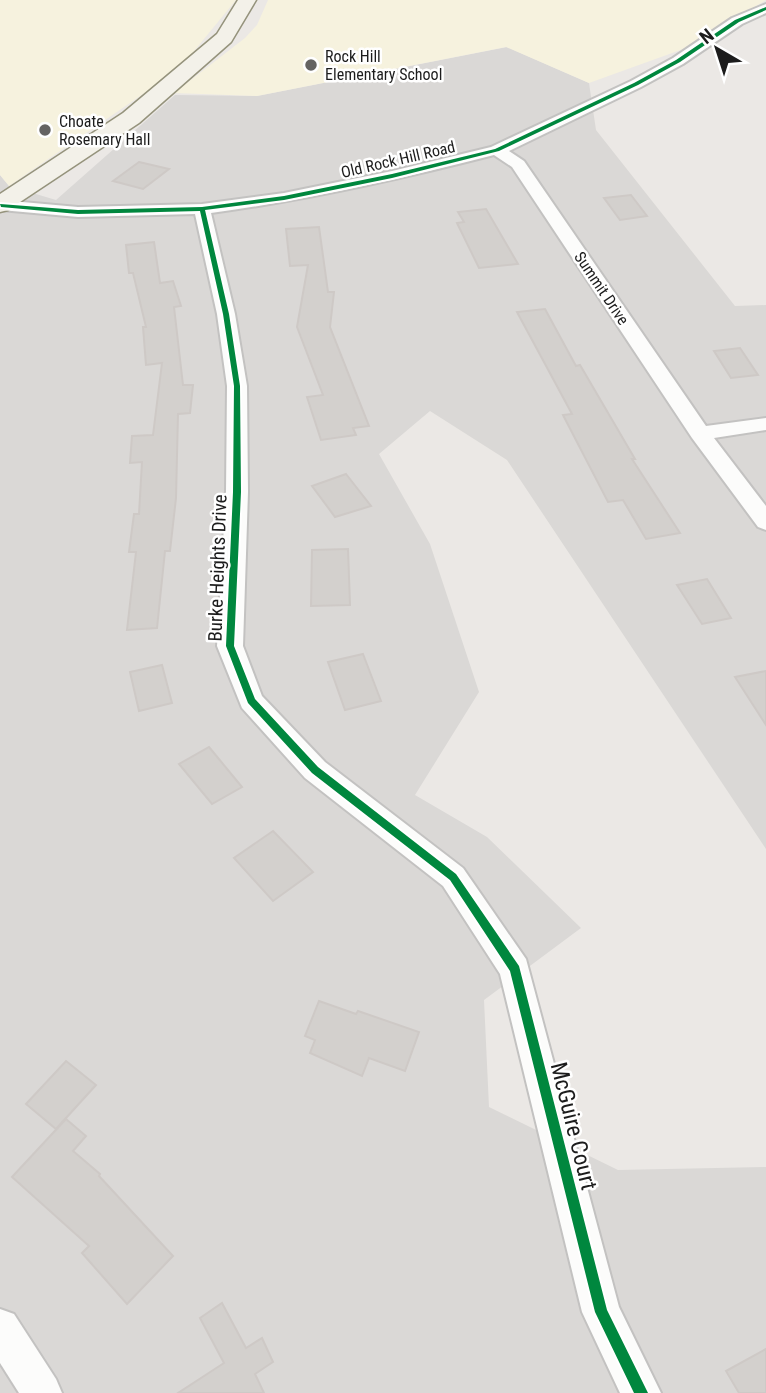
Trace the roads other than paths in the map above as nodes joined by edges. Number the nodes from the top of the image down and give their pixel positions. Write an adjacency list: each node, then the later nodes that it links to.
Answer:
1 (247, 0): 4 (main road)
2 (766, 8): 3 (street, Old Rock Hill Road)
3 (497, 150): 5 (street, Old Rock Hill Road); 7 (street, Summit Drive)
4 (1, 205): 5 (street, Old Rock Hill Road)
5 (202, 209): 9 (street, Burke Heights Drive)
6 (766, 424): 7 (street)
7 (700, 433): 8 (street, Summit Drive)
8 (766, 522)
9 (453, 877): 12 (street, McGuire Court)
10 (0, 1328): 11 (street)
11 (42, 1393)
12 (641, 1393)

